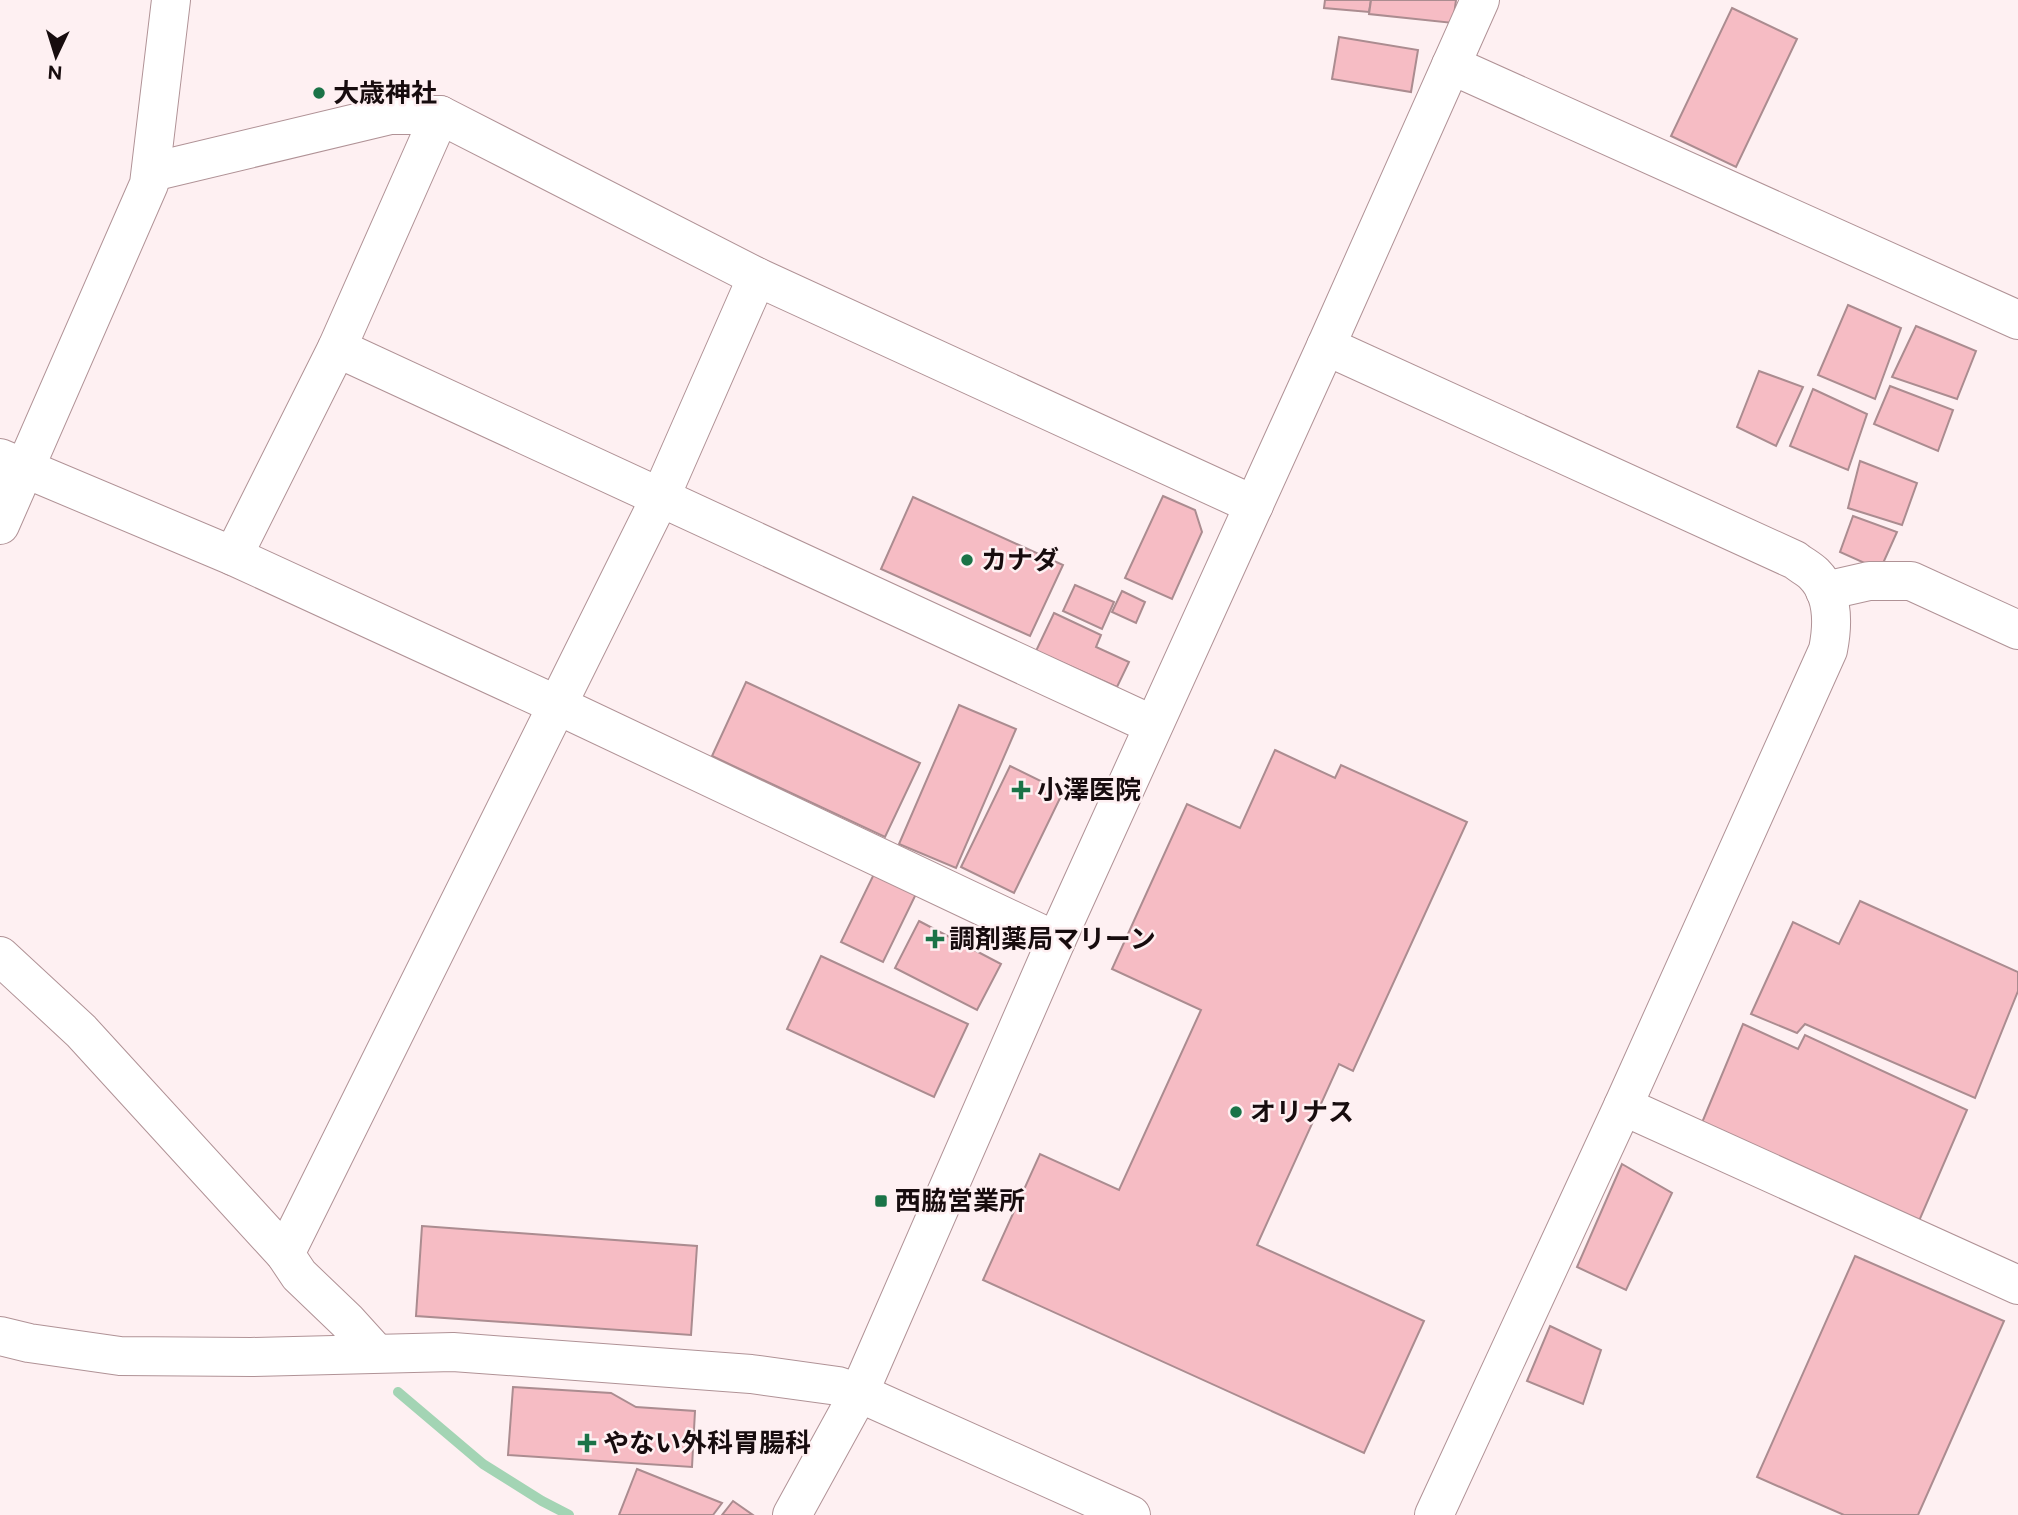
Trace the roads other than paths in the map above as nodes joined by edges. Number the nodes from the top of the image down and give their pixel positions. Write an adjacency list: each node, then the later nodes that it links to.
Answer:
1 (171, 0): 5 (street)
2 (1480, 0): 3 (street)
3 (1451, 65): 7 (street); 8 (street)
4 (440, 115): 5 (street); 6 (street); 9 (street)
5 (152, 172): 10 (street)
6 (757, 277): 11 (street); 12 (street)
7 (2018, 320)
8 (1326, 346): 12 (street); 15 (street)
9 (337, 348): 11 (street); 14 (street)
10 (12, 463): 13 (street); 14 (street)
11 (660, 498): 17 (street); 18 (street)
12 (1254, 505): 18 (street)
13 (0, 525)
14 (233, 555): 17 (street)
15 (1825, 591): 16 (street); 21 (street)
16 (2018, 630)
17 (557, 705): 19 (street); 22 (street)
18 (1153, 725): 19 (street)
19 (1056, 941): 26 (street)
20 (0, 956): 22 (street)
21 (1623, 1106): 23 (street); 29 (street)
22 (285, 1254): 25 (street)
23 (2018, 1285)
24 (0, 1336): 25 (street)
25 (376, 1353): 26 (street)
26 (859, 1393): 27 (street); 28 (street)
27 (792, 1515)
28 (1131, 1515)
29 (1434, 1515)

